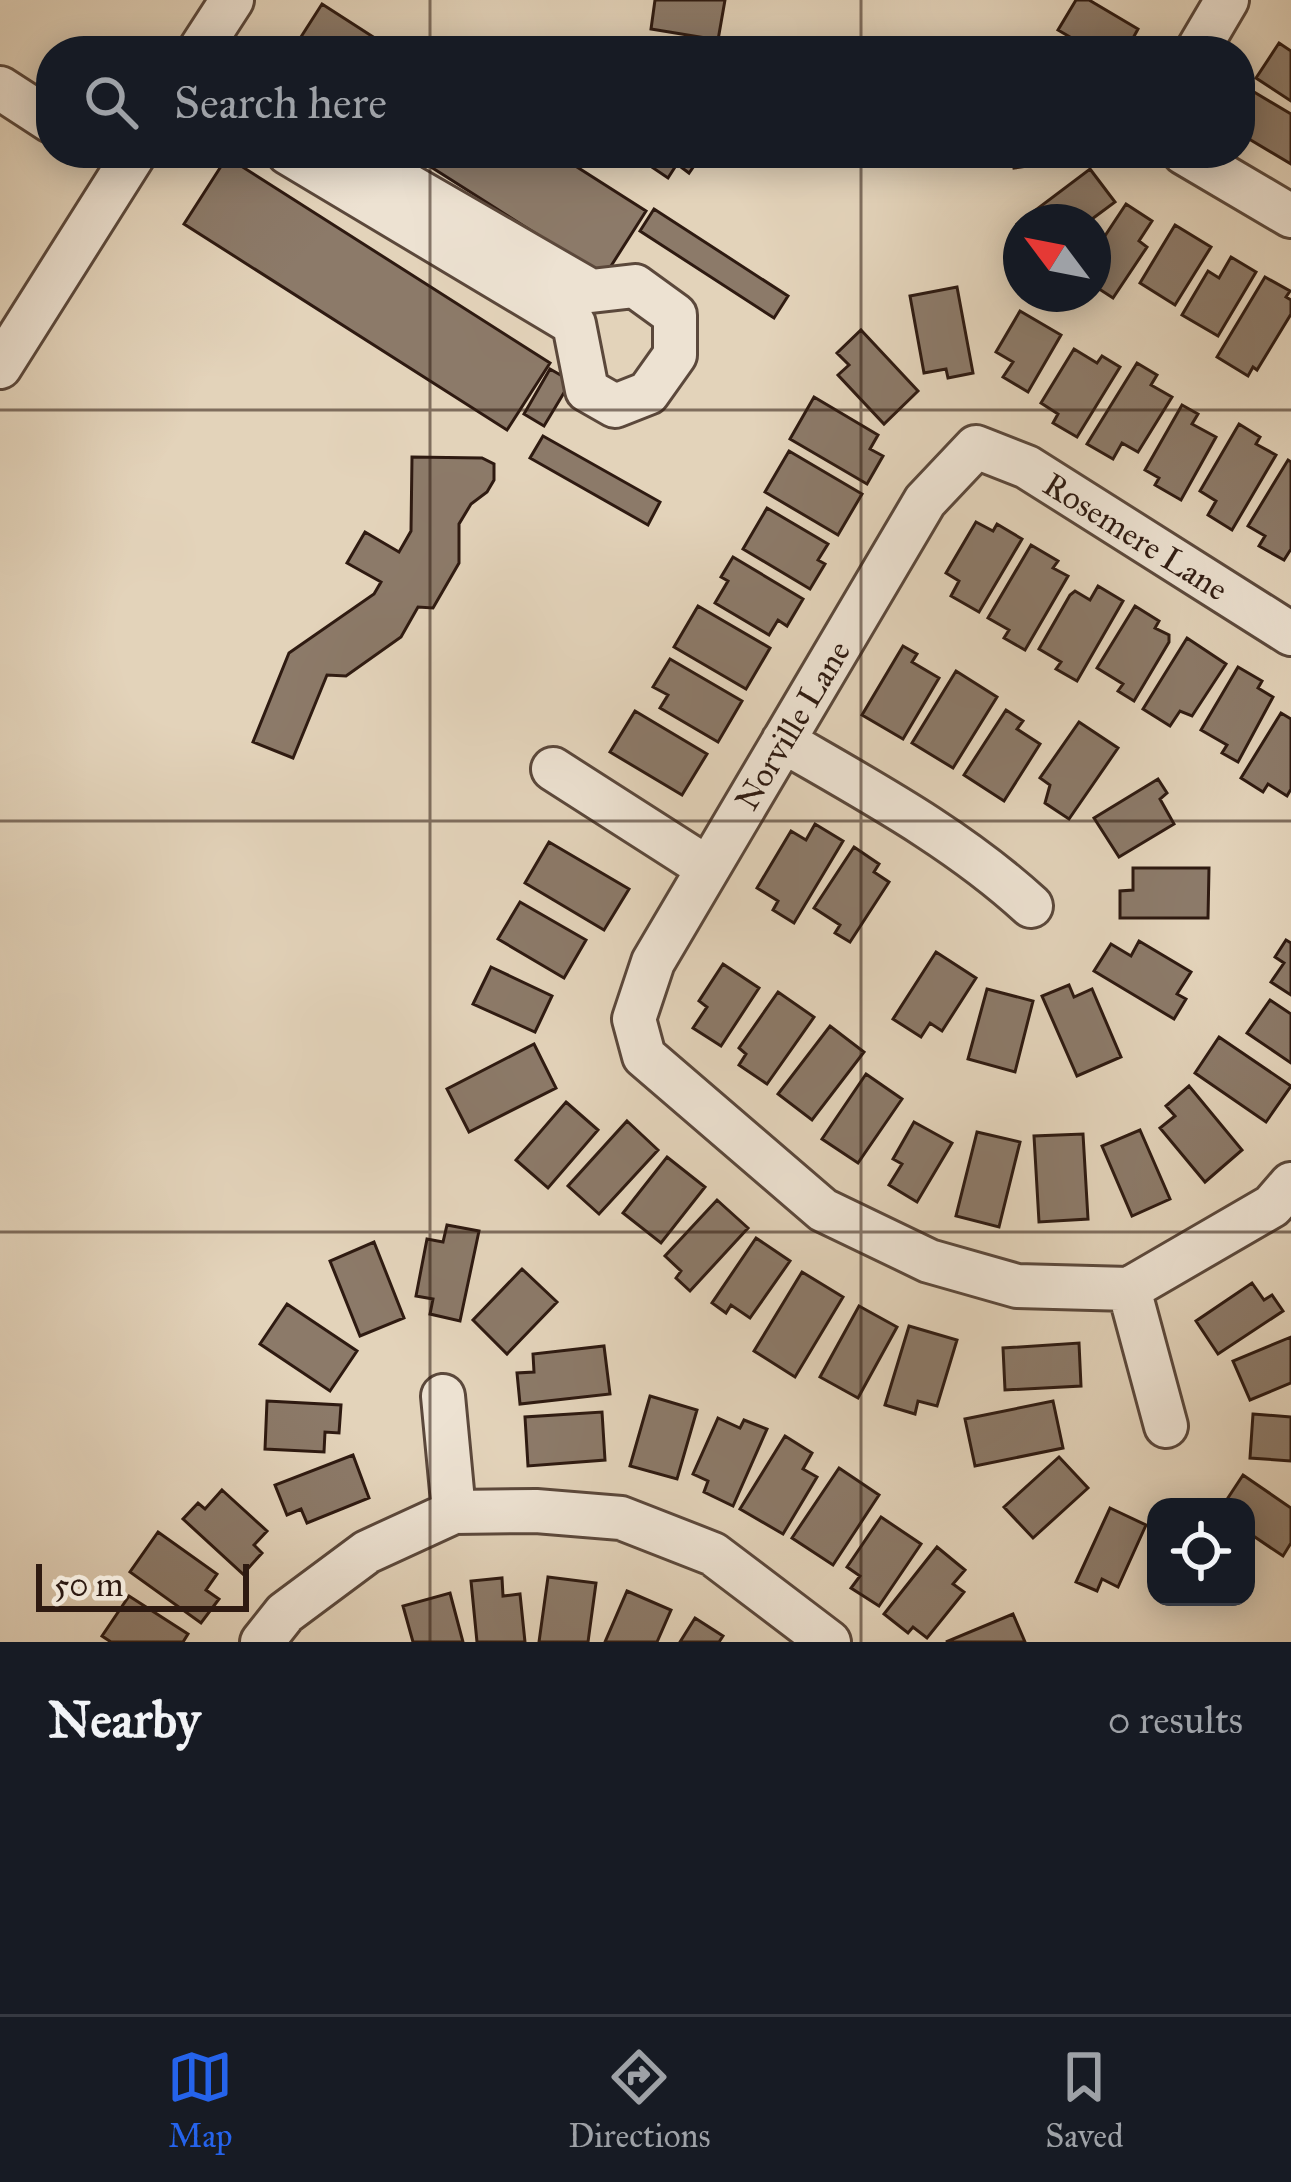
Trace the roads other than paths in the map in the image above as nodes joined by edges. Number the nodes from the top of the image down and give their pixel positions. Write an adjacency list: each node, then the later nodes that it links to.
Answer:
1 (1227, 0): 2 (street)
2 (1206, 36)
3 (0, 88): 4 (street)
4 (36, 111)
5 (114, 168): 10 (street)
6 (313, 168): 7 (street)
7 (378, 168)
8 (1209, 168): 9 (street)
9 (1291, 217)
10 (0, 367)
11 (976, 447): 12 (street, Rosemere Lane); 13 (street, Norville Lane)
12 (1291, 634)
13 (783, 740): 15 (street, Norville Lane); 16 (street)
14 (553, 769): 15 (street)
15 (706, 867): 18 (street, Norville Lane)
16 (1031, 907)
17 (1291, 1184): 18 (street)
18 (1130, 1289): 20 (street)
19 (442, 1396): 21 (street)
20 (1166, 1426)
21 (454, 1512): 22 (street); 23 (street)
22 (262, 1642)
23 (829, 1642)

